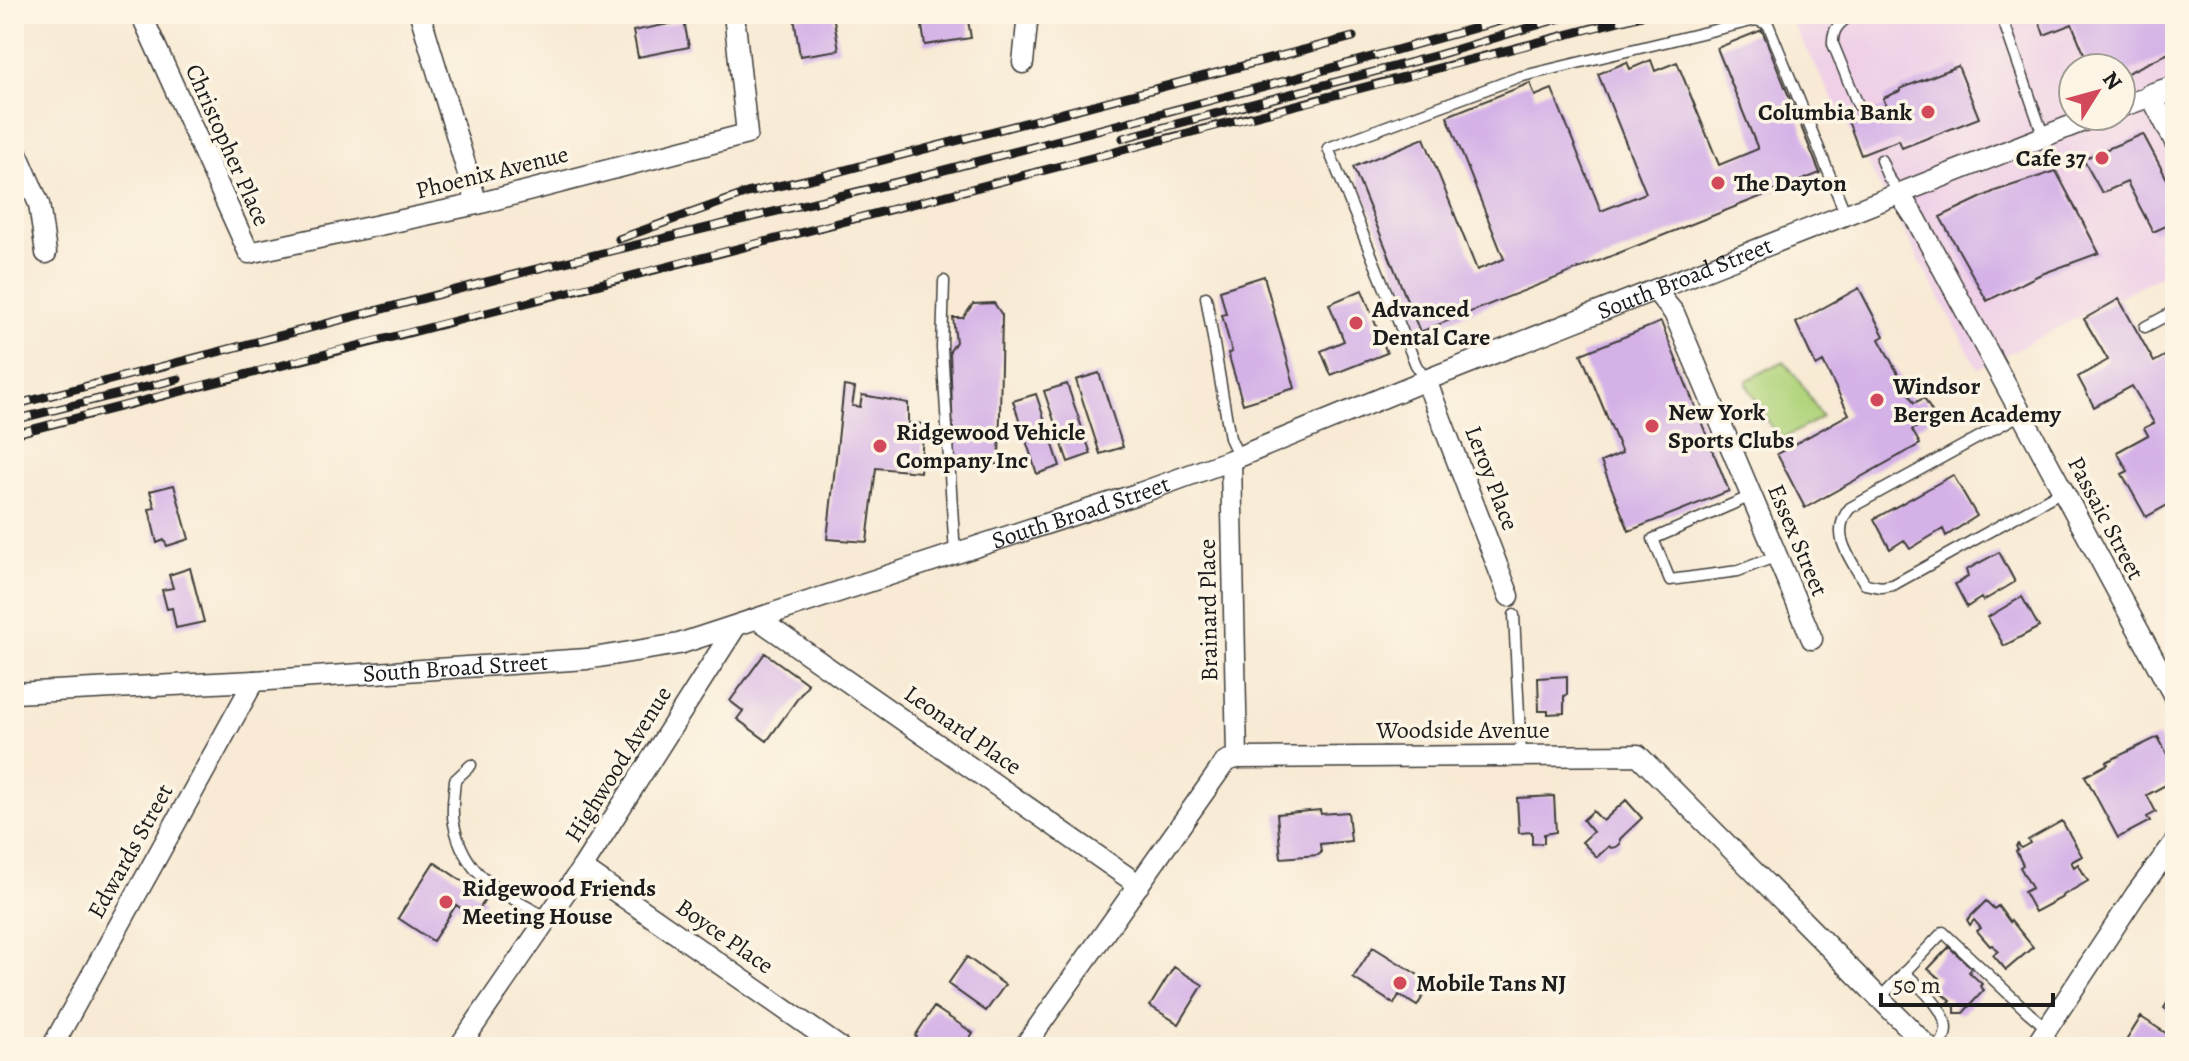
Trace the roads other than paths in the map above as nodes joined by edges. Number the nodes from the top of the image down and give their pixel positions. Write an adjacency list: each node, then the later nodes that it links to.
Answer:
1 (141, 14): 21 (street, Christopher Place)
2 (420, 14): 18 (street)
3 (734, 14): 18 (street, Phoenix Avenue)
4 (1028, 14): 7 (street)
5 (1854, 14): 11 (lane)
6 (2001, 14): 13 (lane)
7 (1023, 63)
8 (2175, 88): 9 (street)
9 (2151, 96): 10 (street); 14 (street)
10 (2137, 101)
11 (1858, 105)
12 (2057, 130): 13 (street, South Broad Street)
13 (2043, 135): 17 (street, South Broad Street)
14 (2175, 142)
15 (14, 146): 20 (street)
16 (1881, 160): 17 (lane)
17 (1900, 195): 19 (street, South Broad Street); 28 (street, Passaic Street)
18 (477, 204): 21 (street, Phoenix Avenue)
19 (1846, 215): 23 (street, South Broad Street); 27 (lane)
20 (46, 253)
21 (249, 253)
22 (944, 281): 32 (lane)
23 (1655, 290): 27 (street, South Broad Street); 31 (street, Essex Street)
24 (1206, 297): 29 (lane)
25 (2175, 311): 26 (lane)
26 (2145, 327)
27 (1426, 380): 29 (street, South Broad Street); 34 (street, Leroy Place)
28 (2021, 414): 30 (street, Passaic Street); 30 (lane)
29 (1235, 459): 32 (street, South Broad Street); 42 (street, Brainard Place)
30 (2062, 491): 40 (street, Passaic Street)
31 (1751, 496): 33 (street, Essex Street); 33 (lane)
32 (955, 554): 35 (street, South Broad Street)
33 (1777, 556): 37 (street, Essex Street)
34 (1512, 606): 41 (lane)
35 (758, 619): 36 (street, South Broad Street); 46 (street, Leonard Place)
36 (736, 626): 38 (street, South Broad Street); 45 (street, Highwood Avenue)
37 (1812, 639)
38 (254, 681): 39 (street, South Broad Street); 51 (street, Edwards Street)
39 (14, 693)
40 (2175, 698)
41 (1521, 755): 42 (street, Woodside Avenue); 49 (street, Woodside Avenue)
42 (1237, 758): 46 (street)
43 (471, 765): 47 (lane)
44 (2175, 842): 50 (street)
45 (582, 868): 47 (street, Highwood Avenue); 53 (street, Boyce Place)
46 (1139, 885): 54 (street)
47 (548, 918): 52 (street, Highwood Avenue)
48 (1904, 972): 49 (lane); 50 (lane); 56 (lane)
49 (1879, 999): 55 (street, Woodside Avenue)
50 (2047, 1028): 57 (street)
51 (52, 1047)
52 (459, 1047)
53 (839, 1047)
54 (1024, 1047)
55 (1928, 1047)
56 (1938, 1047)
57 (2035, 1047)

